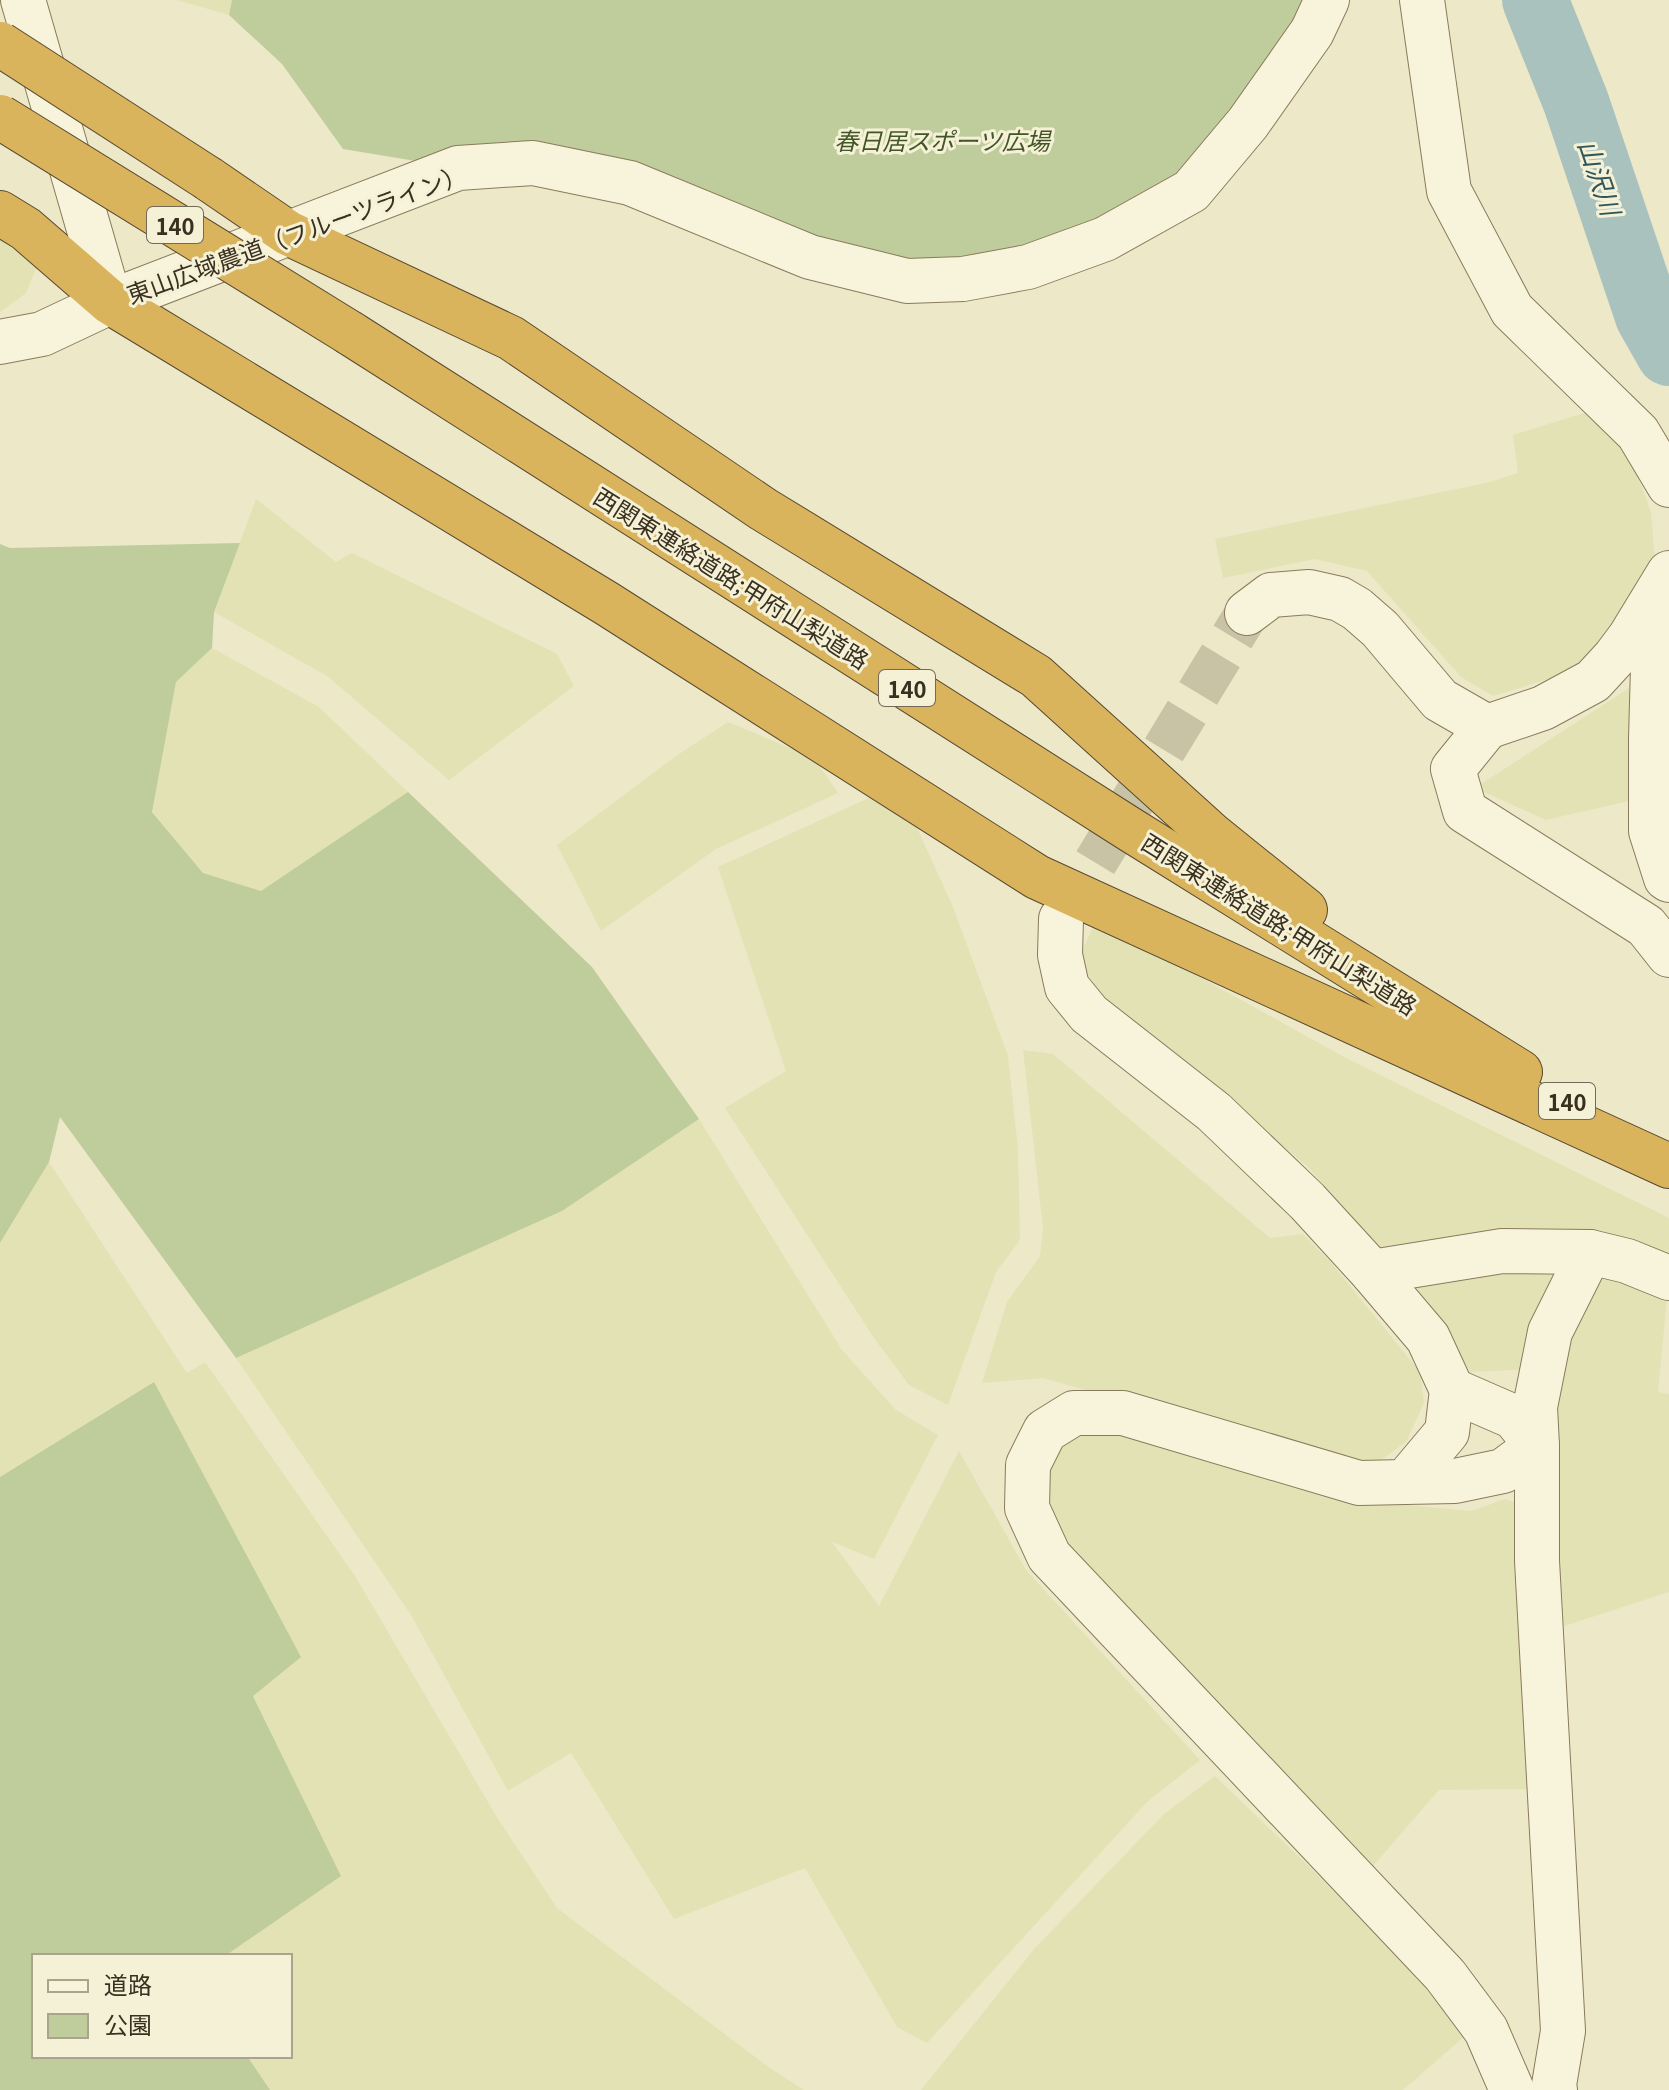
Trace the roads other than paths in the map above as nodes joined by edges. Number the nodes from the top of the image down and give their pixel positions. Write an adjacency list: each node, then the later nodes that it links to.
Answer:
1 (23, 0): 8 (street)
2 (1327, 0): 7 (street, 東山広域農道（フルーツライン）)
3 (1422, 0): 10 (street)
4 (0, 44): 7 (highway, bridge)
5 (0, 117): 17 (highway, 西関東連絡道路;甲府山梨道路 / 140, bridge)
6 (13, 221): 8 (highway)
7 (288, 233): 8 (street, 東山広域農道（フルーツライン）); 17 (highway)
8 (110, 302): 9 (street, 東山広域農道（フルーツライン）); 18 (highway)
9 (0, 342)
10 (1669, 485)
11 (1662, 584): 13 (street); 14 (street)
12 (1247, 613): 13 (street)
13 (1487, 727): 16 (street)
14 (1669, 880)
15 (1061, 919): 20 (street)
16 (1669, 955)
17 (1466, 1039): 18 (highway, 西関東連絡道路;甲府山梨道路 / 140)
18 (1669, 1164)
19 (1590, 1252): 20 (street); 21 (street); 23 (street)
20 (1372, 1272): 22 (street)
21 (1669, 1278)
22 (1452, 1390): 23 (street); 24 (street)
23 (1537, 1446): 24 (street); 26 (street)
24 (1405, 1482): 25 (street)
25 (1512, 2090)
26 (1555, 2090)

